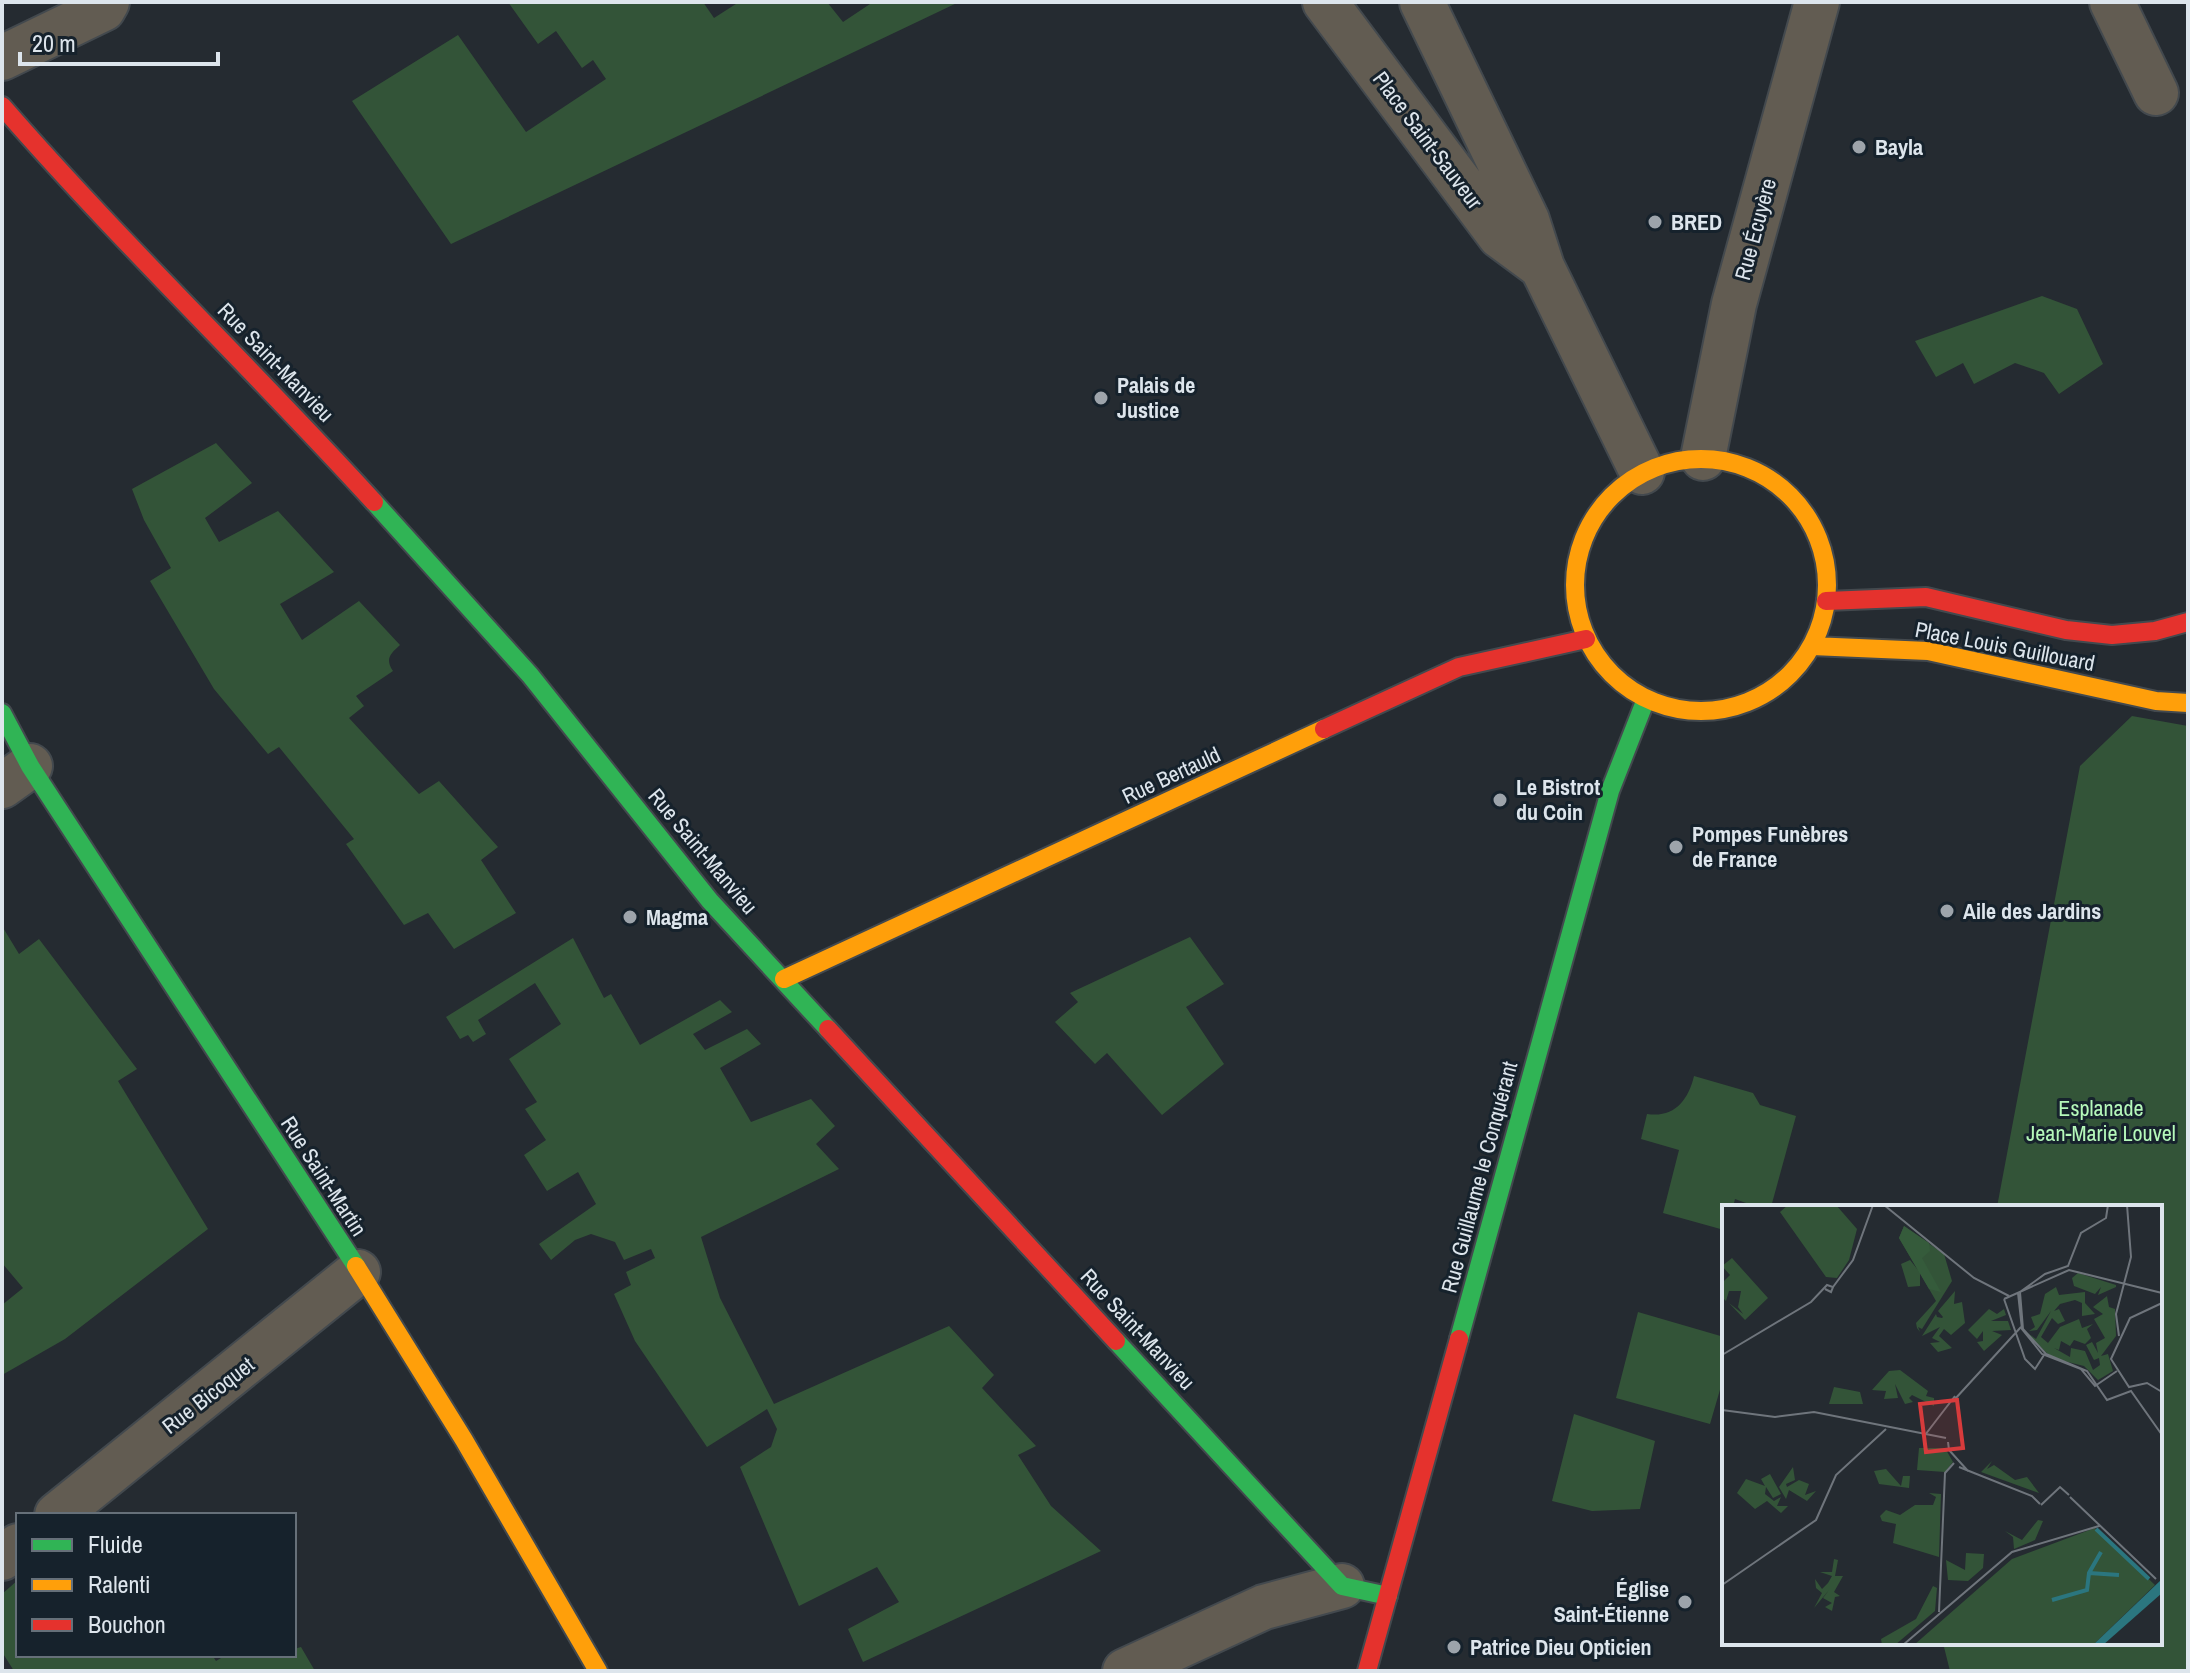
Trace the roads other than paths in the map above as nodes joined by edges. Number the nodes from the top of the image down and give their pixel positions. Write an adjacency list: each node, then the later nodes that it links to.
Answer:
1 (107, 2): 6 (street)
2 (1325, 2): 9 (street, Place Saint-Sauveur)
3 (1422, 2): 9 (street, Place Saint-Sauveur)
4 (1817, 2): 10 (street, Rue Écuyère)
5 (2112, 2): 7 (street)
6 (2, 58)
7 (2156, 93)
8 (2, 106): 20 (main road, Rue Saint-Manvieu)
9 (1542, 267): 11 (street, Place Saint-Sauveur)
10 (1703, 458): 11 (main road); 12 (main road)
11 (1642, 472): 14 (main road)
12 (1826, 601): 13 (main road, Place Louis Guillouard); 15 (main road)
13 (2188, 622)
14 (1586, 639): 16 (main road); 20 (main road, Rue Bertauld)
15 (1812, 646): 16 (main road); 17 (main road, Place Louis Guillouard)
16 (1646, 699): 24 (main road, Rue Guillaume le Conquérant)
17 (2188, 703)
18 (2, 713): 19 (main road, Rue Saint-Martin)
19 (16, 776): 21 (main road, Rue Saint-Martin)
20 (784, 979): 23 (main road, Rue Saint-Manvieu)
21 (358, 1272): 22 (street, Rue Bicoquet); 25 (main road, Rue Saint-Martin)
22 (59, 1513)
23 (1342, 1586): 24 (main road); 26 (street)
24 (1388, 1596): 27 (main road, Rue Guillaume le Conquérant)
25 (598, 1671)
26 (1125, 1671)
27 (1367, 1671)

